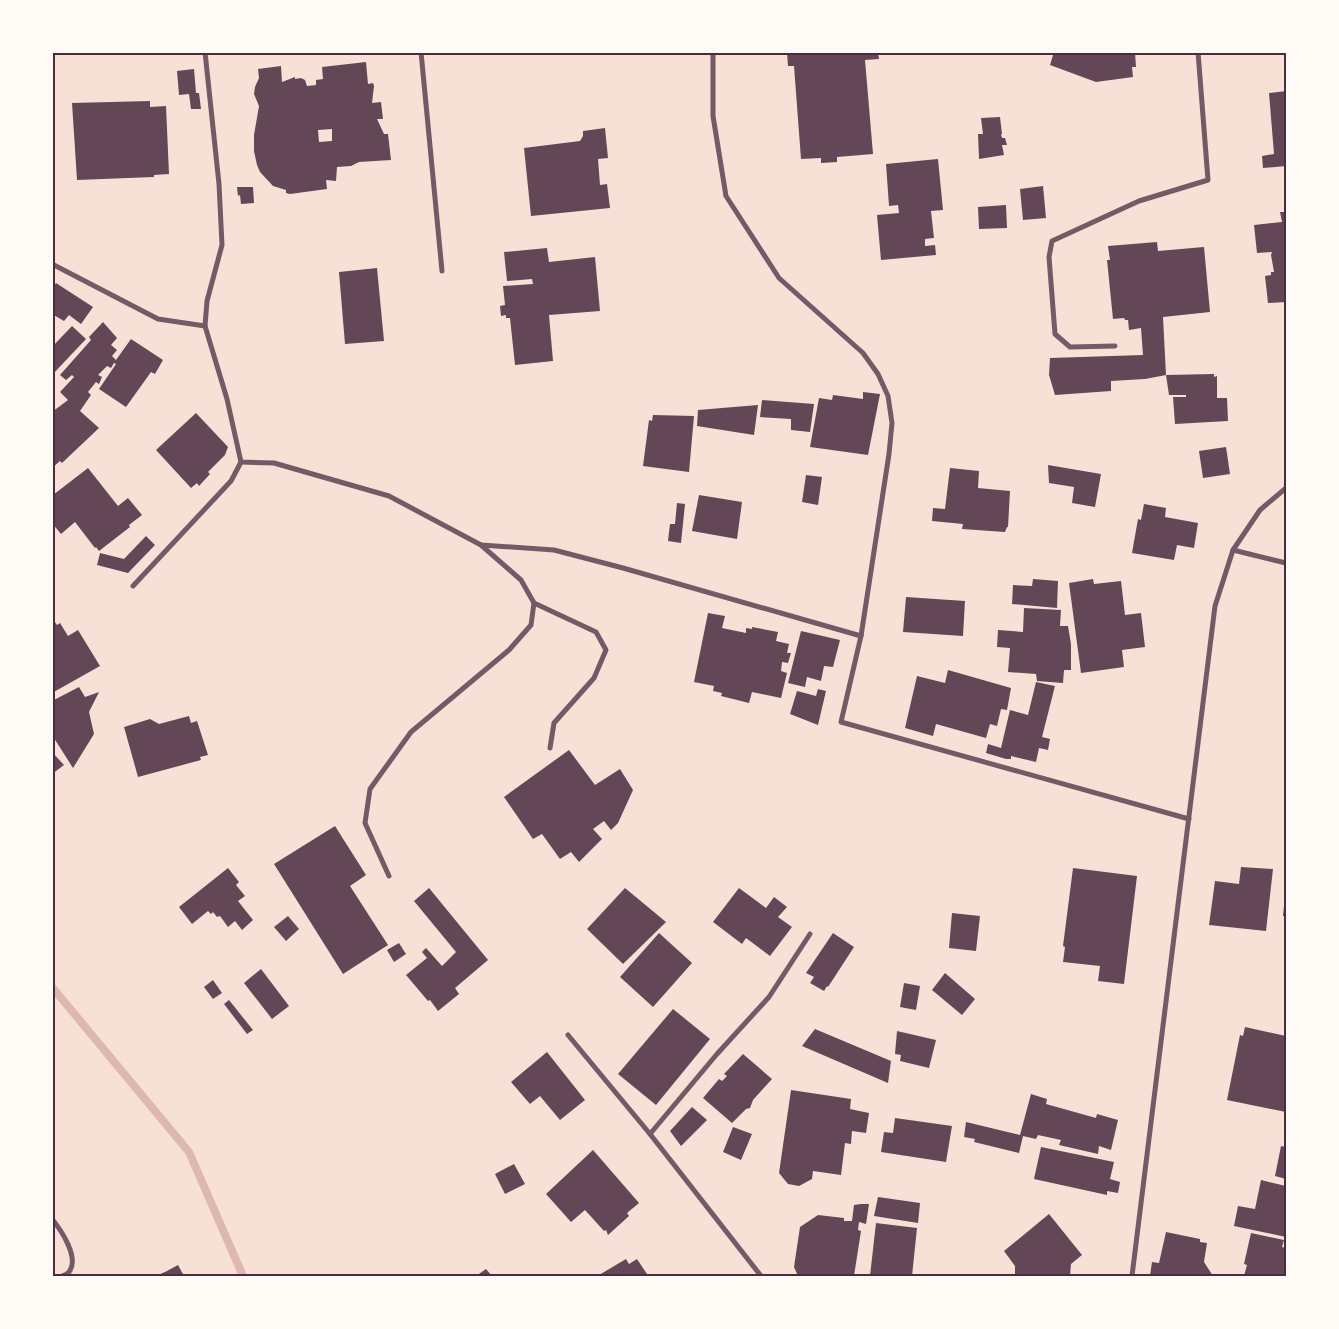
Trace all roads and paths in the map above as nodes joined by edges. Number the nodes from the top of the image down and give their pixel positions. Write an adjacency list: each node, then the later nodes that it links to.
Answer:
1 (205, 52): 7 (street)
2 (421, 52): 6 (street)
3 (713, 52): 16 (street)
4 (1198, 52): 8 (street)
5 (52, 264): 7 (street)
6 (442, 271)
7 (204, 326): 9 (street)
8 (1115, 346)
9 (241, 462): 11 (street); 14 (street)
10 (1286, 488): 12 (street)
11 (481, 545): 15 (street); 16 (street)
12 (1233, 550): 13 (street); 18 (street)
13 (1286, 563)
14 (133, 586)
15 (534, 603): 17 (street); 19 (street)
16 (861, 636): 18 (street)
17 (550, 748)
18 (1189, 819): 26 (street)
19 (389, 876)
20 (810, 934): 22 (street)
21 (568, 1035): 22 (street)
22 (650, 1134): 25 (street)
23 (52, 1219): 24 (street)
24 (62, 1276)
25 (761, 1276)
26 (1132, 1276)

